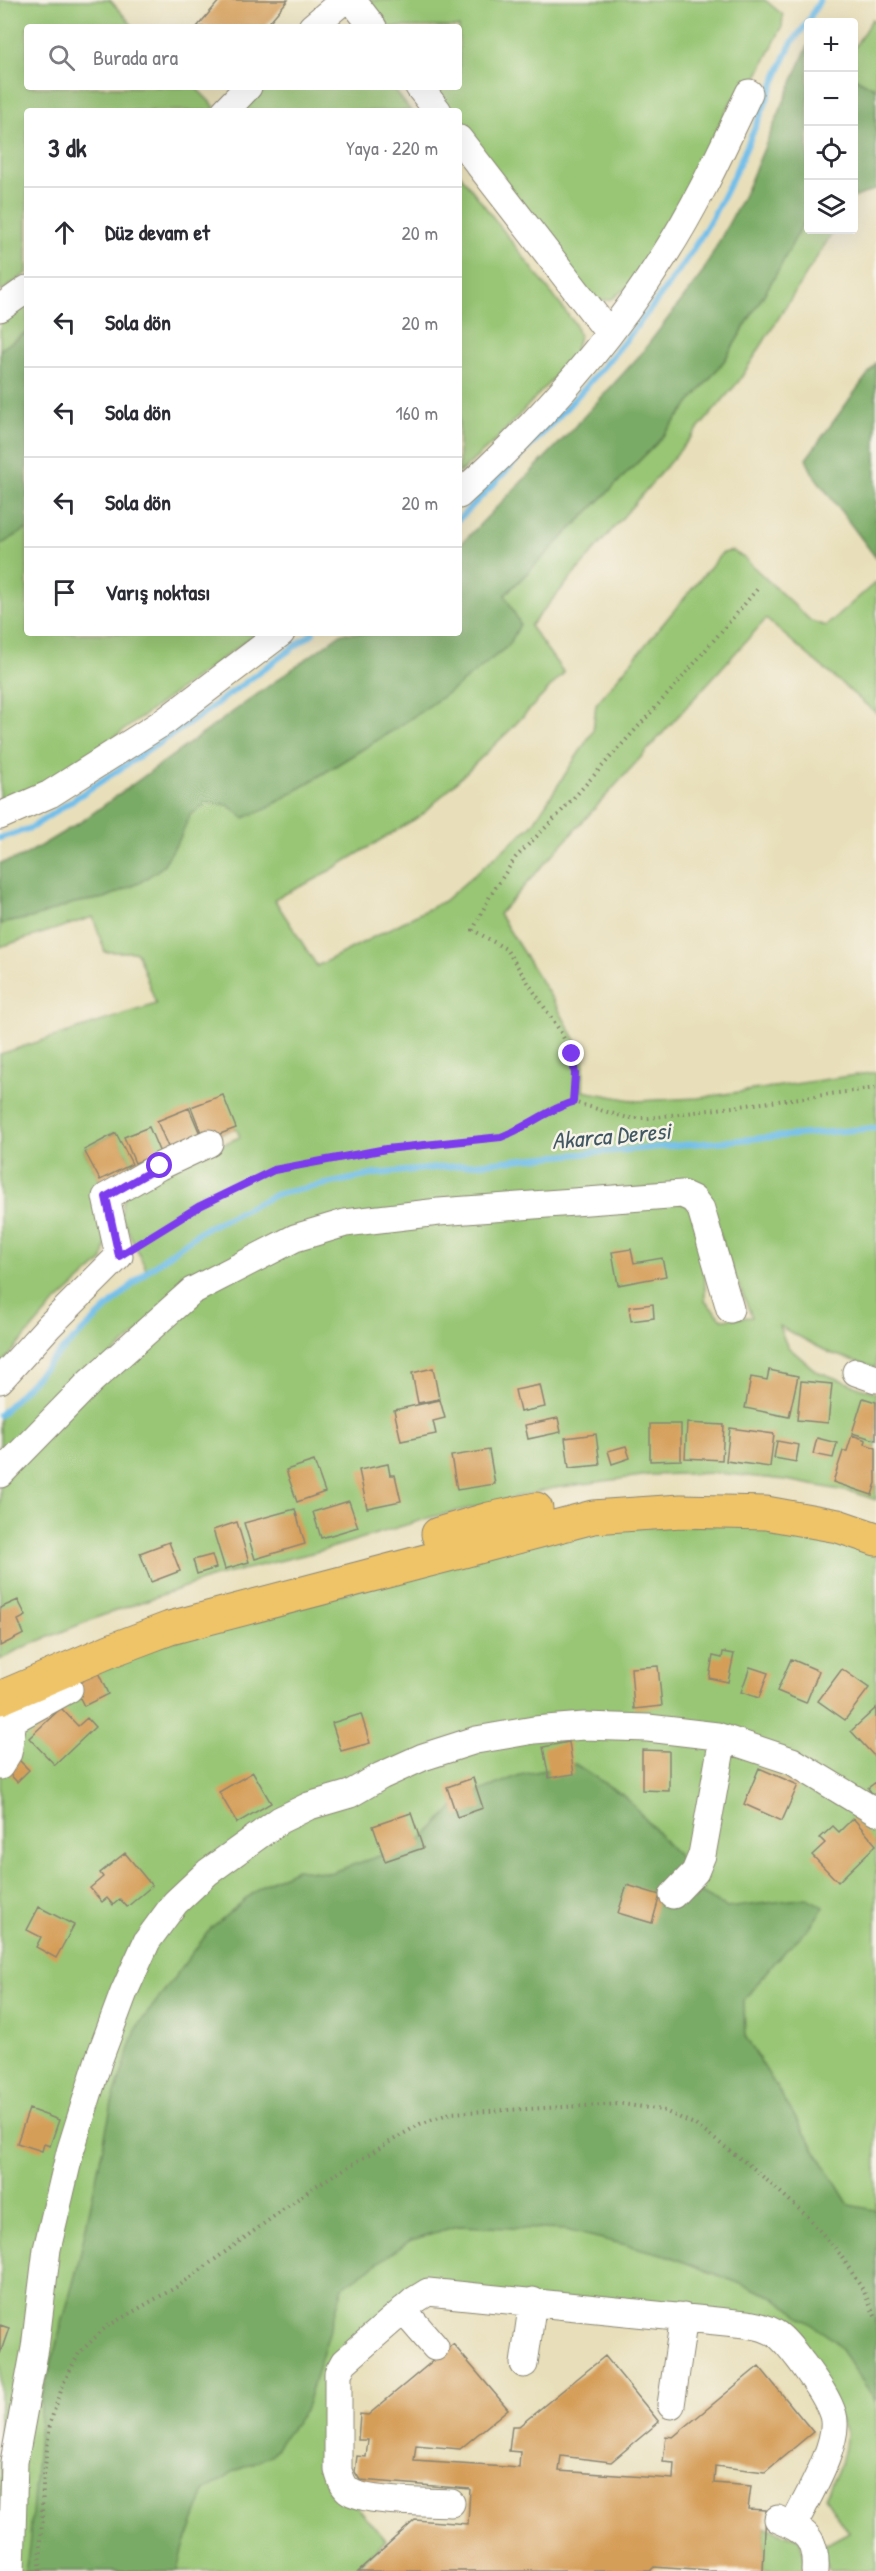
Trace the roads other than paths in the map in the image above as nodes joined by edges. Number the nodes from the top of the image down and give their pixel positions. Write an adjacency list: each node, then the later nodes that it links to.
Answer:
1 (344, 0): 3 (street)
2 (352, 0): 4 (street)
3 (316, 24)
4 (371, 24)
5 (245, 90): 8 (street)
6 (421, 90): 9 (street)
7 (750, 93): 13 (street)
8 (228, 108)
9 (436, 108)
10 (462, 143): 13 (street)
11 (24, 291): 12 (street)
12 (0, 308)
13 (609, 333): 14 (street)
14 (462, 492)
15 (277, 636): 16 (street)
16 (0, 816)
17 (209, 1143): 19 (street)
18 (730, 1309): 20 (street)
19 (0, 1380)
20 (0, 1474)
21 (876, 1522): 23 (main road)
22 (876, 1539): 25 (main road)
23 (0, 1679)
24 (69, 1689): 27 (street)
25 (0, 1698)
26 (723, 1738): 28 (street); 29 (street); 37 (street)
27 (0, 1766)
28 (876, 1812)
29 (673, 1895)
30 (532, 2301): 31 (street); 32 (street); 34 (street)
31 (404, 2310): 33 (street); 36 (street)
32 (684, 2317): 35 (street); 38 (street)
33 (435, 2346)
34 (524, 2364)
35 (671, 2405)
36 (451, 2503)
37 (11, 2571)
38 (815, 2571)

